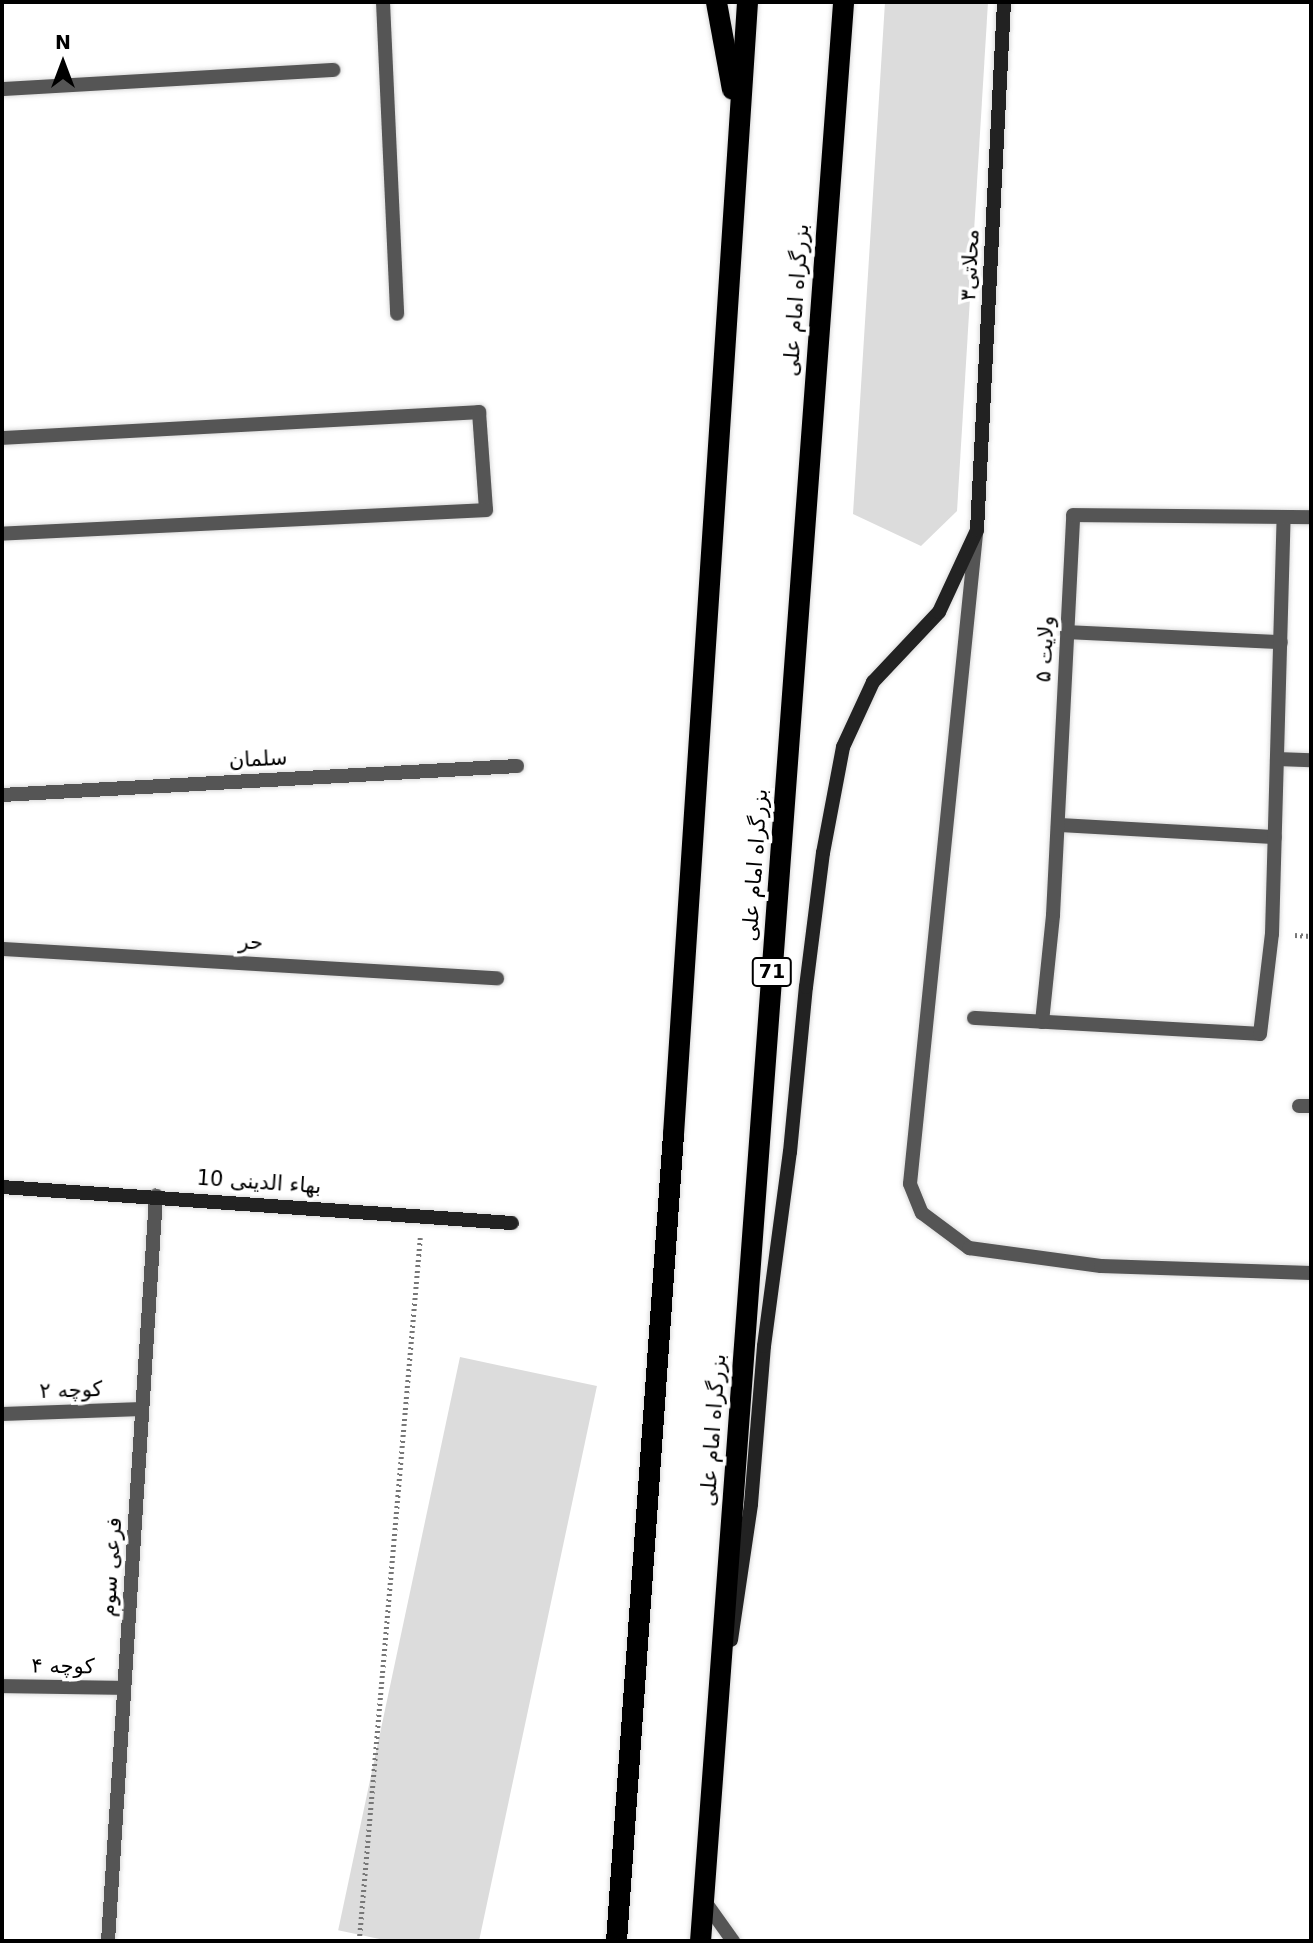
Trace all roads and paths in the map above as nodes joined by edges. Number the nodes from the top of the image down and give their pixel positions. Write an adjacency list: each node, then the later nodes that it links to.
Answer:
1 (383, 2): 9 (street)
2 (716, 2): 8 (highway)
3 (747, 2): 8 (highway)
4 (843, 2): 36 (highway, بزرگراه امام علی / 71)
5 (1004, 2): 13 (main road, محلاتی۳)
6 (333, 70): 7 (street)
7 (2, 89)
8 (737, 118): 40 (highway)
9 (397, 314)
10 (2, 438): 14 (street)
11 (1284, 517): 12 (street, ولایت ۵); 15 (street, ولایت ۵); 16 (street)
12 (1311, 517)
13 (977, 530): 31 (street); 36 (main road)
14 (2, 534)
15 (1067, 632): 16 (street); 21 (street, ولایت ۵)
16 (1281, 642): 17 (street)
17 (1277, 759): 18 (street); 22 (street)
18 (1311, 760)
19 (517, 766): 20 (street, سلمان)
20 (2, 795)
21 (1058, 825): 22 (street); 26 (street, ولایت ۵)
22 (1275, 837): 26 (street)
23 (2, 948): 24 (street, حر)
24 (497, 978)
25 (974, 1018): 26 (street)
26 (1042, 1022)
27 (2, 1187): 28 (main road, بهاء الدینی 10)
28 (156, 1196): 29 (main road, بهاء الدینی 10); 32 (street, فرعی سوم)
29 (422, 1215): 30 (main road, بهاء الدینی 10); 39 (path)
30 (512, 1223)
31 (1311, 1272)
32 (142, 1409): 33 (street, کوچه ۲); 35 (street, فرعی سوم)
33 (2, 1414)
34 (2, 1686): 35 (street, کوچه ۴)
35 (124, 1688): 38 (street, فرعی سوم)
36 (713, 1770): 37 (highway, بزرگراه امام علی / 71)
37 (703, 1899): 41 (highway, بزرگراه امام علی / 71); 42 (street)
38 (108, 1941)
39 (359, 1941)
40 (616, 1941)
41 (700, 1941)
42 (733, 1941)

